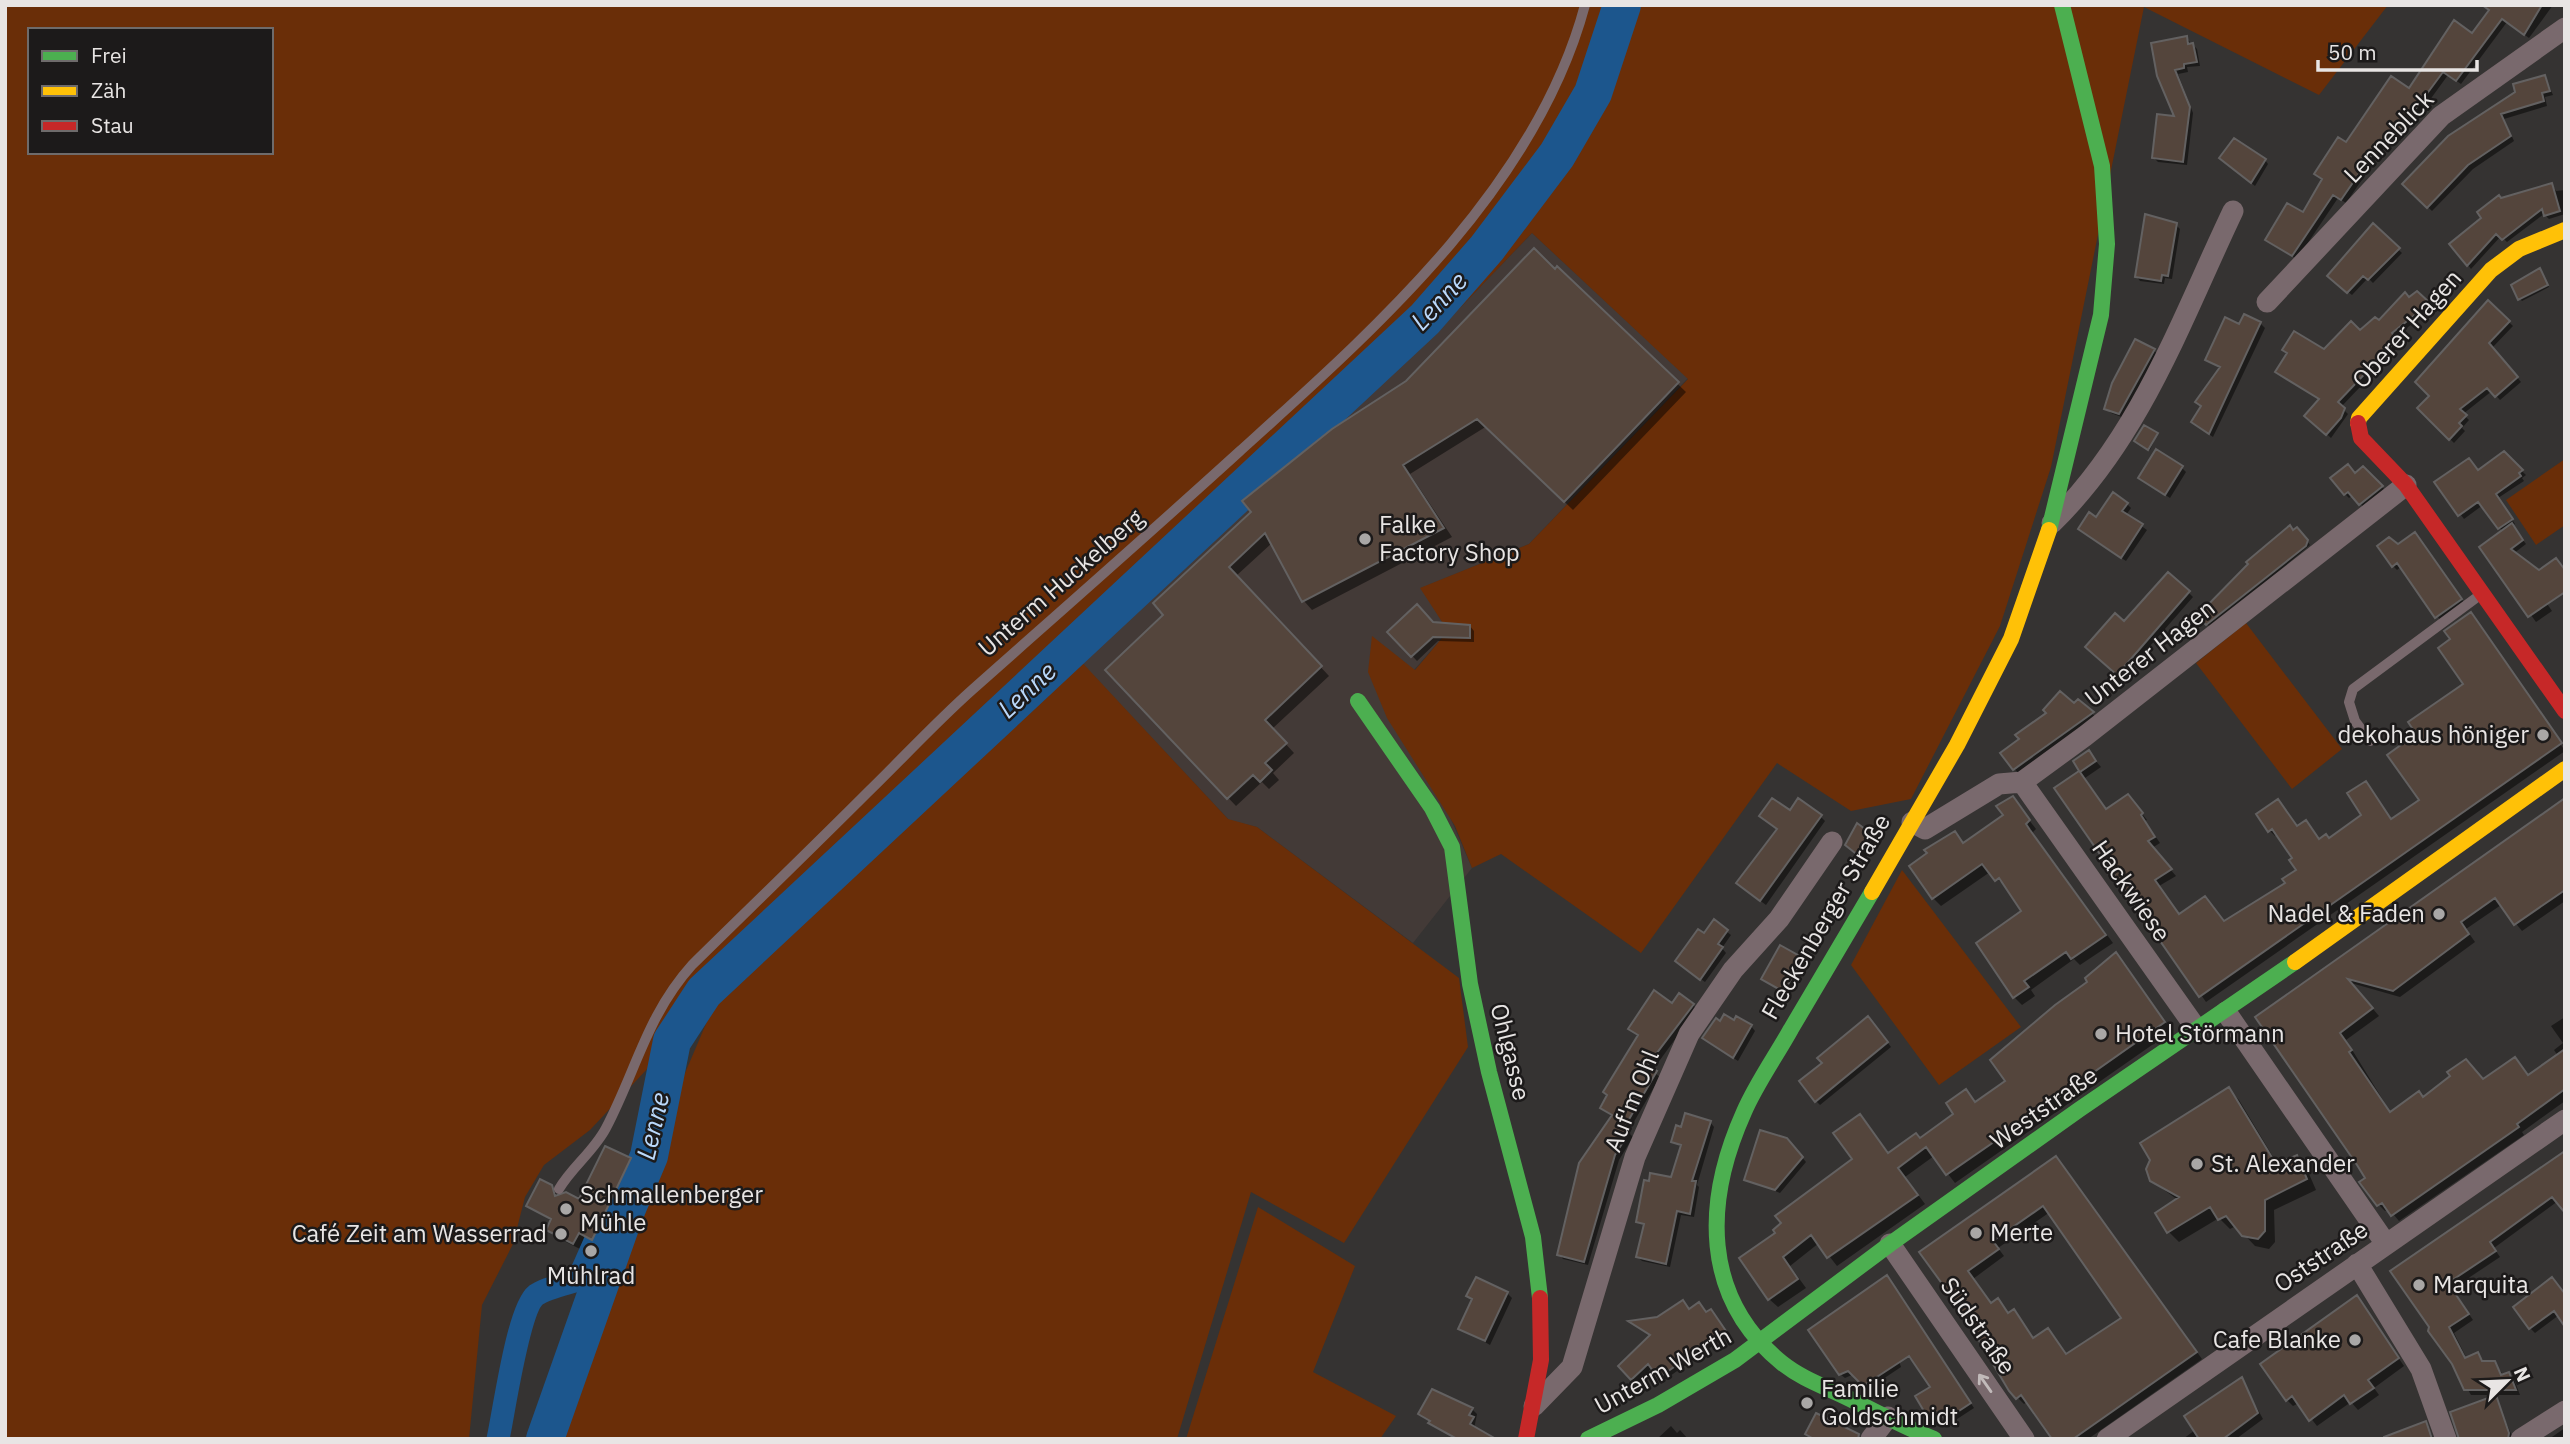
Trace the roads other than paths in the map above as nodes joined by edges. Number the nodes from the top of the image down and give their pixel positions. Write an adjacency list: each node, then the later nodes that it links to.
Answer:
1 (1585, 5): 20 (lane, Unterm Huckelberg)
2 (2062, 5): 8 (street, Fleckenberger Straße)
3 (2565, 28): 6 (street, Lenneblick)
4 (2233, 211): 8 (street, Fleckenberger Straße)
5 (2565, 230): 7 (street, Oberer Hagen)
6 (2267, 302)
7 (2406, 485): 9 (street, Oberer Hagen); 14 (street, Unterer Hagen)
8 (2052, 523): 15 (street, Fleckenberger Straße)
9 (2482, 594): 11 (street, Oberer Hagen); 12 (lane)
10 (1358, 701): 25 (street, Ohlgasse)
11 (2565, 711)
12 (2370, 741)
13 (2565, 769): 17 (street, Weststraße)
14 (2022, 782): 15 (street, Unterer Hagen); 18 (street, Hackwiese)
15 (1912, 822): 24 (street, Fleckenberger Straße)
16 (1832, 842): 25 (street, Auf'm Ohl)
17 (2226, 1012): 18 (street, Weststraße); 22 (street)
18 (2198, 1031): 21 (street, Weststraße)
19 (2565, 1120): 22 (street, Oststraße)
20 (559, 1189)
21 (1889, 1244): 24 (street, Weststraße); 32 (street, Südstraße, one-way to 21)
22 (2386, 1244): 23 (street, Oststraße)
23 (2357, 1264): 33 (street, Oststraße); 34 (street)
24 (1759, 1342): 27 (street); 29 (street, Unterm Werth)
25 (1534, 1406): 28 (street, Ohlgasse)
26 (2565, 1411): 35 (street)
27 (1888, 1417): 30 (street); 31 (street)
28 (1526, 1439)
29 (1588, 1439)
30 (1871, 1439)
31 (1934, 1439)
32 (2024, 1439)
33 (2107, 1439)
34 (2446, 1439)
35 (2521, 1439)

